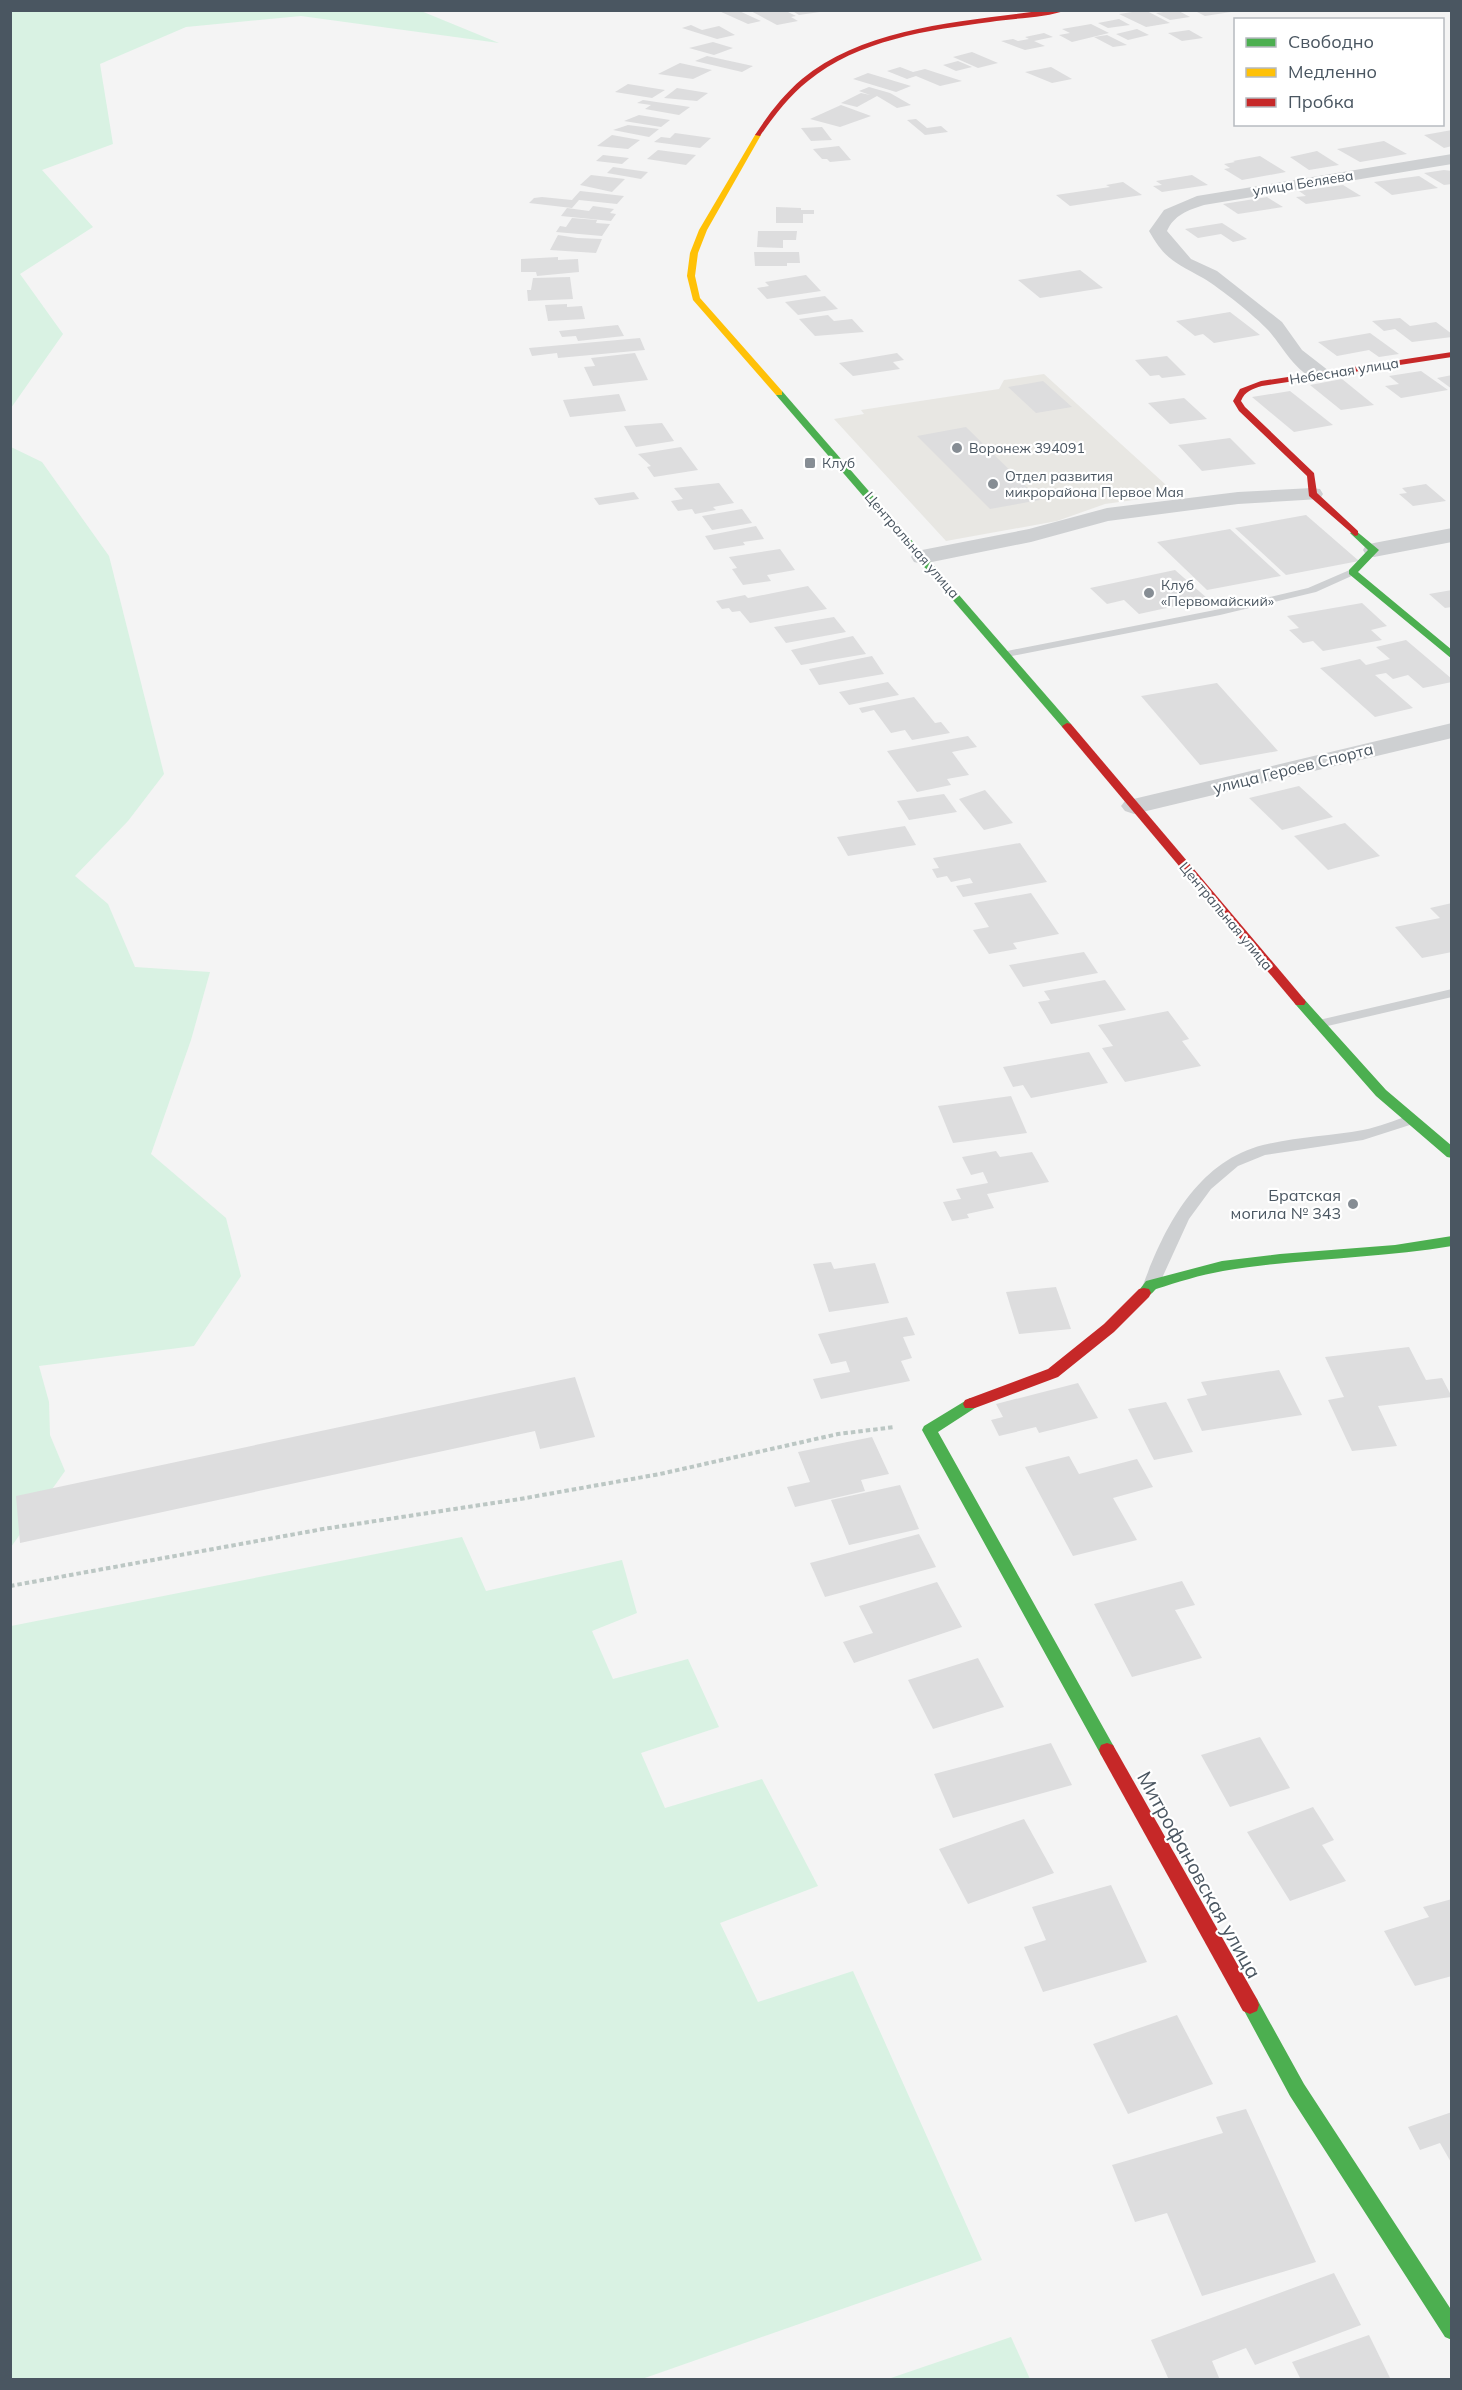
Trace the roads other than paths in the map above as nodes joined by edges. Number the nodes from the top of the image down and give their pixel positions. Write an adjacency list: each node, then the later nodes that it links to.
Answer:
1 (1064, 10): 8 (street, Центральная улица)
2 (1452, 159): 4 (street, улица Беляева)
3 (1452, 354): 4 (street, Небесная улица)
4 (1322, 375): 5 (street, Небесная улица)
5 (1312, 494): 7 (street); 8 (street)
6 (1452, 535): 7 (street)
7 (1374, 550): 9 (street)
8 (922, 557): 10 (street, Центральная улица)
9 (1352, 572): 10 (lane); 11 (street)
10 (1007, 654): 13 (street, Центральная улица)
11 (1452, 656)
12 (1452, 730): 13 (street, улица Героев Спорта)
13 (1134, 806): 15 (street, Центральная улица)
14 (1452, 993): 15 (lane)
15 (1319, 1024): 16 (street, Центральная улица)
16 (1412, 1120): 17 (street, Центральная улица); 19 (lane)
17 (1452, 1154)
18 (1452, 1241): 19 (street)
19 (1151, 1285): 20 (street, Митрофановская улица)
20 (1452, 2330)

